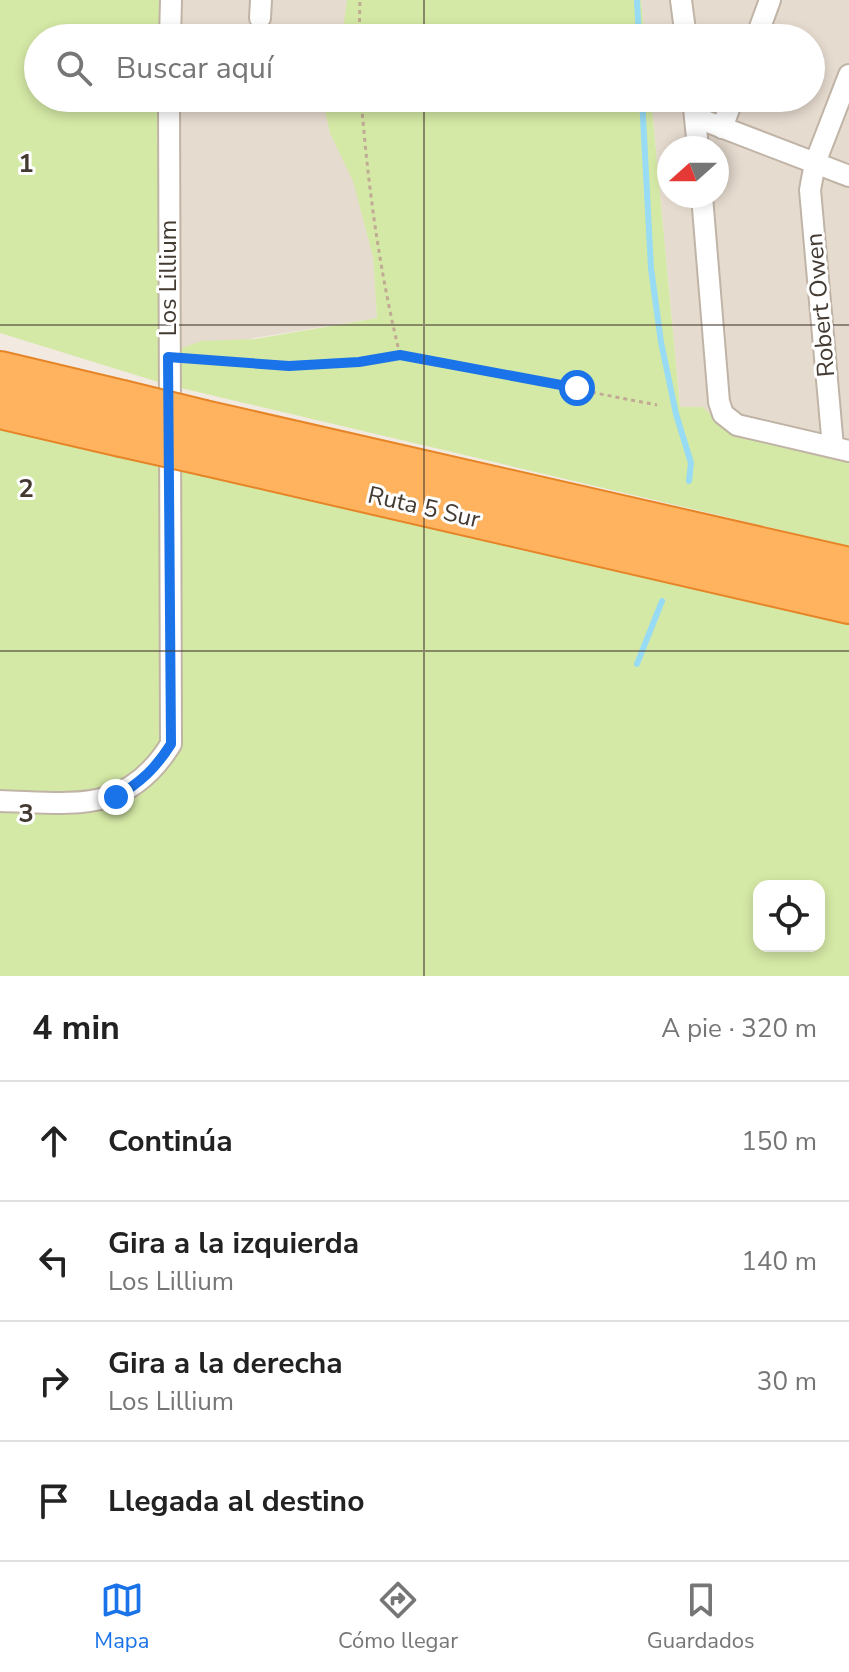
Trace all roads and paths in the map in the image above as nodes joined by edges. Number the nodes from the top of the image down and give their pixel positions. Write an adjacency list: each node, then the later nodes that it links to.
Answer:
1 (171, 0): 5 (street)
2 (360, 0): 6 (path)
3 (681, 0): 7 (street)
4 (770, 0): 8 (street)
5 (170, 24)
6 (359, 24)
7 (684, 24)
8 (761, 24)
9 (849, 75): 17 (street, Robert Owen)
10 (169, 112): 21 (street, Los Lillium)
11 (362, 112): 20 (path)
12 (694, 112): 16 (street)
13 (700, 112): 15 (street)
14 (728, 112): 15 (street)
15 (722, 128): 17 (street)
16 (697, 136)
17 (815, 163): 18 (street); 26 (street, Robert Owen)
18 (849, 176)
19 (703, 208): 26 (street)
20 (400, 355): 21 (path); 23 (path)
21 (168, 357): 29 (street, Los Lillium)
22 (0, 371): 25 (highway, Ruta 5 Sur, bridge)
23 (657, 405)
24 (0, 409): 25 (highway, Ruta 5 Sur, bridge)
25 (205, 438): 27 (highway, Ruta 5 Sur); 28 (highway, Ruta 5 Sur)
26 (841, 449)
27 (849, 567)
28 (849, 604)
29 (0, 801)

